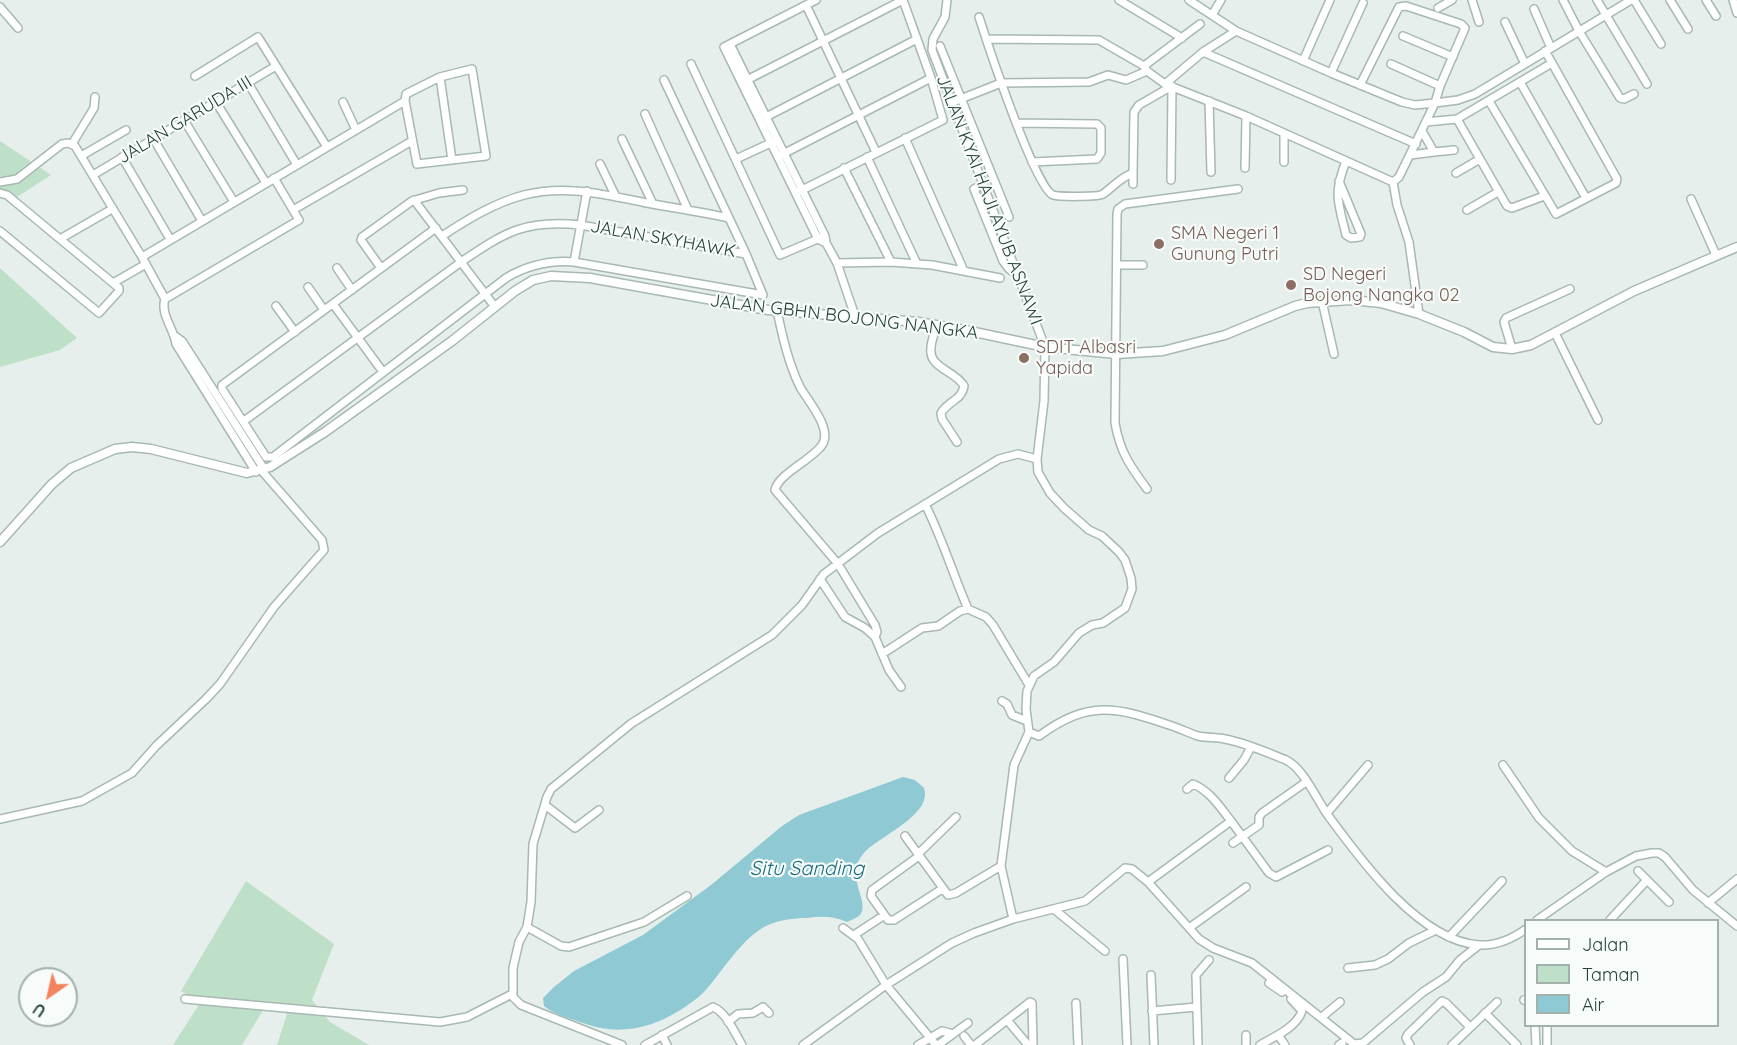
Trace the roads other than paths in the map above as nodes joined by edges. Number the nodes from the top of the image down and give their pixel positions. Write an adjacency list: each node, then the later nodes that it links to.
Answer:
1 (816, 0): 17 (street)
2 (903, 0): 35 (street); 37 (street)
3 (947, 0): 72 (street, JALAN KYAI HAJI AYUB ASNAWI)
4 (1119, 0): 34 (street)
5 (1189, 0): 22 (street)
6 (1221, 0): 22 (street)
7 (1330, 0): 43 (street)
8 (1452, 0): 19 (street)
9 (1472, 0): 26 (street)
10 (1563, 0): 31 (street)
11 (1597, 0): 23 (street)
12 (1632, 0): 23 (street); 38 (street)
13 (1670, 0): 30 (street)
14 (1706, 0): 24 (street)
15 (1733, 0): 21 (street)
16 (1363, 3): 50 (street)
17 (806, 5): 37 (street); 56 (street)
18 (0, 7): 29 (street)
19 (1438, 8)
20 (1534, 9): 40 (street)
21 (1737, 13)
22 (1212, 15): 32 (street)
23 (1606, 15): 31 (street); 60 (street)
24 (1716, 16)
25 (979, 17): 36 (street)
26 (1479, 22)
27 (1505, 22): 47 (street)
28 (1200, 24): 34 (street)
29 (18, 28)
30 (1688, 29)
31 (1579, 31): 40 (street); 64 (street)
32 (1231, 34): 41 (street); 43 (street)
33 (1403, 36): 42 (street)
34 (1182, 38): 49 (street)
35 (917, 39): 53 (street); 54 (street)
36 (986, 39): 49 (street); 59 (street)
37 (823, 41): 53 (street); 56 (street)
38 (1661, 44)
39 (940, 46): 66 (street)
40 (1547, 50): 44 (street); 47 (street)
41 (1203, 52): 61 (street); 91 (street)
42 (1453, 57): 62 (street); 63 (street)
43 (1303, 61): 50 (street)
44 (1551, 62): 57 (street); 131 (street)
45 (691, 63): 101 (street)
46 (1391, 64): 63 (street)
47 (1525, 64): 73 (street)
48 (276, 66): 51 (street); 58 (street, JALAN GARUDA III); 92 (street)
49 (1146, 69): 59 (street); 61 (street)
50 (1331, 73): 62 (street)
51 (195, 76)
52 (440, 77): 67 (street); 103 (street); 103 (street)
53 (841, 78): 75 (street); 77 (street)
54 (931, 78): 75 (street); 86 (street)
55 (664, 80): 141 (street)
56 (745, 82): 77 (street); 89 (street)
57 (1520, 82): 69 (street); 131 (street)
58 (248, 83): 70 (street, JALAN GARUDA III); 108 (street)
59 (1001, 83): 66 (street); 80 (street)
60 (1647, 84)
61 (1168, 85): 68 (street); 112 (street); 116 (street)
62 (1360, 85): 73 (street)
63 (1440, 86): 73 (street)
64 (1634, 94)
65 (95, 98): 90 (street)
66 (962, 99): 72 (street); 140 (street)
67 (405, 101): 82 (street); 88 (street)
68 (1209, 101): 76 (street); 111 (street)
69 (1489, 101): 78 (street); 129 (street)
70 (216, 102): 79 (street, JALAN GARUDA III); 120 (street)
71 (343, 102): 82 (street)
72 (953, 102): 122 (street, JALAN KYAI HAJI AYUB ASNAWI)
73 (1431, 113): 78 (street); 83 (street)
74 (645, 114): 138 (street)
75 (859, 115): 94 (street); 96 (street)
76 (1246, 116): 84 (street); 110 (street)
77 (766, 117): 89 (street)
78 (1457, 118): 102 (street)
79 (184, 120): 85 (street, JALAN GARUDA III); 134 (street)
80 (1018, 123): 105 (street); 105 (street)
81 (126, 130): 98 (street)
82 (356, 130): 92 (street)
83 (1422, 131): 91 (street); 95 (street)
84 (1284, 133): 104 (street); 106 (street)
85 (153, 138): 99 (street, JALAN GARUDA III); 142 (street)
86 (905, 138): 94 (street); 164 (street)
87 (622, 140): 135 (street)
88 (412, 141): 103 (street); 137 (street)
89 (774, 141): 96 (street); 101 (street)
90 (72, 144): 98 (street); 118 (street)
91 (1416, 144): 97 (street)
92 (327, 147): 108 (street)
93 (1454, 150): 95 (street)
94 (876, 152): 100 (street)
95 (1434, 152): 97 (street)
96 (781, 155): 126 (street)
97 (1410, 155): 119 (street)
98 (81, 156): 114 (street)
99 (122, 157): 114 (street, JALAN GARUDA III); 148 (street)
100 (867, 157): 109 (street); 159 (street)
101 (736, 159): 149 (street)
102 (1480, 159): 113 (street); 127 (street)
103 (452, 160)
104 (1346, 161): 117 (street); 119 (street)
105 (1032, 162): 112 (street)
106 (1284, 162)
107 (600, 164): 130 (street)
108 (297, 165): 115 (street)
109 (844, 168): 126 (street); 156 (street)
110 (1245, 168)
111 (1210, 172)
112 (1133, 173): 121 (street)
113 (1456, 173)
114 (93, 175): 136 (street)
115 (274, 178): 120 (street); 137 (street)
116 (1171, 180)
117 (1339, 181): 117 (street)
118 (0, 182)
119 (1393, 182): 180 (street)
120 (266, 183): 134 (street)
121 (1133, 184)
122 (982, 185): 140 (street, JALAN KYAI HAJI AYUB ASNAWI); 165 (street)
123 (1238, 189): 161 (street)
124 (463, 190): 133 (street)
125 (587, 191): 130 (street); 143 (street); 146 (street)
126 (799, 191): 149 (street)
127 (1498, 192): 129 (street); 139 (street)
128 (0, 194): 147 (street)
129 (1544, 196): 131 (street)
130 (616, 197): 135 (street)
131 (1586, 198)
132 (1691, 199): 152 (street)
133 (414, 200): 144 (street); 163 (street)
134 (234, 202): 142 (street)
135 (653, 204): 138 (street)
136 (112, 209): 147 (street); 153 (street)
137 (293, 210): 173 (street)
138 (688, 210): 141 (street)
139 (1467, 210)
140 (994, 216): 165 (street, JALAN KYAI HAJI AYUB ASNAWI)
141 (729, 218): 151 (street)
142 (202, 220): 148 (street)
143 (580, 225): 151 (street, JALAN SKYHAWK); 154 (street, JALAN SKYHAWK); 155 (street)
144 (436, 228): 146 (street); 163 (street)
145 (0, 231): 167 (street)
146 (442, 236): 154 (street)
147 (60, 239): 167 (street)
148 (170, 239): 153 (street)
149 (823, 239): 157 (street)
150 (1737, 247): 152 (street)
151 (746, 254): 172 (street)
152 (1716, 255): 184 (street)
153 (142, 256): 158 (street)
154 (461, 262): 171 (street); 185 (street, JALAN SKYHAWK)
155 (574, 262): 171 (street); 172 (street)
156 (891, 262): 157 (street); 159 (street)
157 (837, 263): 181 (street)
158 (146, 264): 167 (street); 173 (street)
159 (918, 264): 164 (street)
160 (1143, 265): 161 (street)
161 (1117, 266): 188 (street)
162 (337, 268): 170 (street)
163 (381, 268): 170 (street)
164 (964, 271): 166 (street)
165 (1016, 274): 186 (street, JALAN KYAI HAJI AYUB ASNAWI)
166 (1000, 278)
167 (113, 283)
168 (308, 287): 178 (street)
169 (1570, 289): 187 (street)
170 (352, 290): 175 (street)
171 (486, 294): 177 (street); 190 (street)
172 (763, 295): 179 (street)
173 (165, 299): 195 (street)
174 (1322, 301): 180 (street, JALAN GBHN BOJONG NANGKA); 188 (street, JALAN GBHN BOJONG NANGKA); 189 (street)
175 (333, 304): 178 (street); 185 (street)
176 (276, 306): 183 (street)
177 (495, 306): 179 (street, JALAN GBHN BOJONG NANGKA); 195 (street, JALAN GBHN BOJONG NANGKA)
178 (324, 310): 183 (street)
179 (773, 311): 181 (street, JALAN GBHN BOJONG NANGKA); 199 (street)
180 (1419, 314): 187 (street, JALAN GBHN BOJONG NANGKA)
181 (855, 316): 182 (street, JALAN GBHN BOJONG NANGKA)
182 (937, 325): 186 (street, JALAN GBHN BOJONG NANGKA); 193 (street)
183 (295, 332): 192 (street)
184 (1555, 333): 187 (street); 191 (street)
185 (359, 338): 190 (street); 192 (street, JALAN SKYHAWK)
186 (1045, 347): 188 (street, JALAN GBHN BOJONG NANGKA); 194 (street, JALAN KYAI HAJI AYUB ASNAWI)
187 (1512, 349)
188 (1116, 354): 196 (street)
189 (1334, 354)
190 (383, 372): 192 (street)
191 (1598, 420)
192 (244, 421)
193 (957, 442)
194 (1036, 459): 197 (street); 204 (street, JALAN KYAI HAJI AYUB ASNAWI)
195 (260, 470): 198 (street); 219 (street)
196 (1147, 489)
197 (925, 504): 199 (street); 201 (street)
198 (0, 542)
199 (838, 564): 200 (street); 202 (street)
200 (820, 579): 202 (street); 215 (street)
201 (968, 609): 203 (street); 204 (street)
202 (875, 637): 203 (street)
203 (882, 654): 205 (street)
204 (1029, 685): 207 (street)
205 (901, 687)
206 (1002, 701): 207 (street)
207 (1027, 721): 208 (street)
208 (1029, 732): 209 (street); 226 (street)
209 (1251, 747): 212 (street); 213 (street)
210 (1368, 765): 217 (street)
211 (1503, 765): 228 (street)
212 (1229, 778)
213 (1306, 782): 217 (street); 222 (street)
214 (1187, 789): 220 (street)
215 (545, 805): 216 (street); 244 (street)
216 (599, 810)
217 (1327, 813): 247 (street)
218 (956, 817): 225 (street)
219 (0, 819)
220 (1232, 821): 222 (street); 232 (street)
221 (905, 836): 225 (street)
222 (1243, 836): 223 (street); 224 (street)
223 (1233, 843)
224 (1328, 850)
225 (919, 855): 234 (street); 239 (street)
226 (1001, 866): 234 (street); 240 (street)
227 (1638, 871): 230 (street)
228 (1606, 872): 237 (street); 241 (street)
229 (1737, 879): 237 (street)
230 (1647, 880): 236 (street); 242 (street)
231 (1502, 881): 250 (street)
232 (1148, 882): 238 (street); 246 (street)
233 (1246, 887): 246 (street)
234 (942, 889): 239 (street)
235 (687, 896): 244 (street)
236 (1669, 902)
237 (1708, 903): 243 (street)
238 (1055, 910): 240 (street); 252 (street)
239 (883, 916): 249 (street)
240 (1013, 919): 258 (street)
241 (1539, 919)
242 (1612, 919)
243 (1737, 926)
244 (527, 927): 259 (street)
245 (843, 928): 249 (street)
246 (1189, 928): 268 (street)
247 (1436, 930): 250 (street); 255 (street)
248 (1524, 930): 251 (street)
249 (855, 935): 258 (street)
250 (1449, 937): 251 (street)
251 (1479, 945): 268 (street)
252 (1105, 951)
253 (1123, 959): 293 (street)
254 (1209, 960): 264 (street)
255 (1348, 968)
256 (1150, 975): 265 (street)
257 (1269, 983): 278 (street)
258 (886, 985): 280 (street); 286 (street)
259 (512, 994): 260 (street); 282 (street)
260 (185, 999)
261 (1340, 1002): 268 (street)
262 (1497, 1002): 267 (street)
263 (1076, 1004): 292 (street)
264 (1196, 1007): 265 (street); 295 (street)
265 (1152, 1011): 294 (street)
266 (769, 1012): 270 (street)
267 (1485, 1013): 272 (street); 300 (street)
268 (1322, 1017)
269 (1007, 1020): 289 (street); 290 (street); 291 (street)
270 (728, 1022): 276 (street); 285 (street)
271 (969, 1023): 275 (street)
272 (1470, 1027): 281 (street); 299 (street)
273 (1535, 1027): 301 (street)
274 (1546, 1027): 302 (street)
275 (953, 1034): 280 (street); 288 (street)
276 (662, 1035): 283 (street); 284 (street)
277 (1246, 1035): 296 (street)
278 (1278, 1035): 297 (street); 298 (street)
279 (964, 1036): 289 (street)
280 (930, 1038): 287 (street); 288 (street)
281 (1455, 1044)
282 (622, 1045)
283 (645, 1045)
284 (667, 1045)
285 (742, 1045)
286 (803, 1045)
287 (918, 1045)
288 (937, 1045)
289 (973, 1045)
290 (1028, 1045)
291 (1034, 1045)
292 (1078, 1045)
293 (1127, 1045)
294 (1154, 1045)
295 (1198, 1045)
296 (1246, 1045)
297 (1260, 1045)
298 (1285, 1045)
299 (1410, 1045)
300 (1517, 1045)
301 (1536, 1045)
302 (1547, 1045)

